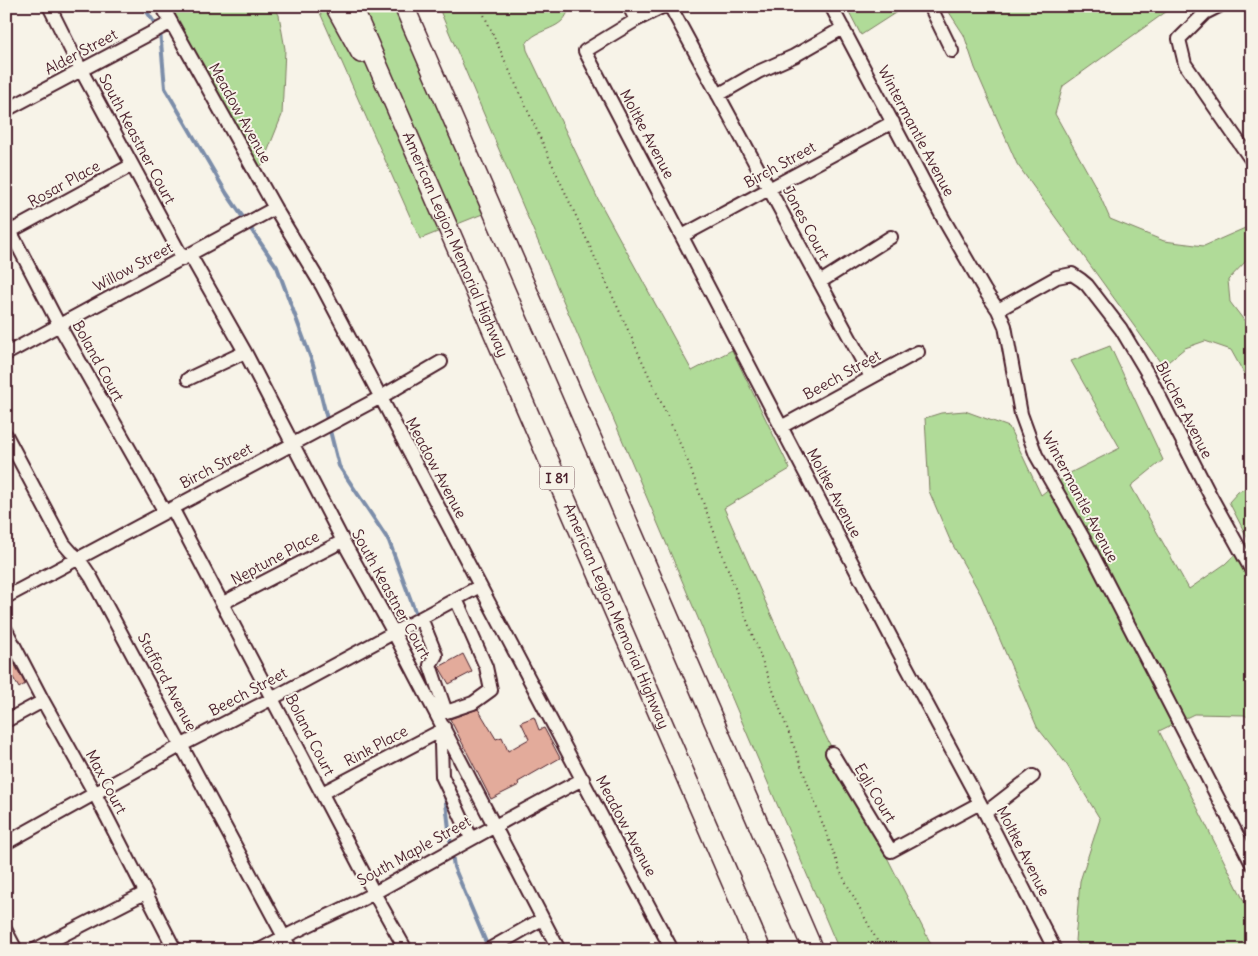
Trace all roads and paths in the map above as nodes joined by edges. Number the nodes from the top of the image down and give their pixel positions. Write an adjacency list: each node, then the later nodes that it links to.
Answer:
1 (49, 6): 17 (street, South Keastner Court)
2 (162, 6): 14 (street, Meadow Avenue)
3 (335, 6): 21 (highway)
4 (352, 6): 21 (highway, American Legion Memorial Highway / I 81)
5 (404, 6): 85 (highway)
6 (480, 6): 86 (path)
7 (629, 6): 13 (street)
8 (664, 6): 13 (street)
9 (670, 6): 18 (street, Jones Court)
10 (831, 6): 15 (street, Wintermantle Avenue)
11 (930, 6): 16 (street)
12 (1219, 6): 22 (street)
13 (636, 20): 27 (street, Moltke Avenue)
14 (170, 23): 17 (street, Alder Street); 25 (street, Meadow Avenue)
15 (843, 28): 18 (street); 20 (street, Wintermantle Avenue)
16 (952, 51)
17 (81, 70): 19 (street, Alder Street); 23 (street, South Keastner Court)
18 (718, 95): 24 (street, Jones Court)
19 (6, 110)
20 (893, 122): 24 (street, Birch Street); 31 (street, Wintermantle Avenue)
21 (408, 135): 84 (highway, American Legion Memorial Highway / I 81)
22 (1252, 161)
23 (132, 165): 26 (street, Rosar Place); 29 (street, South Keastner Court)
24 (769, 189): 27 (street, Birch Street); 30 (street, Jones Court)
25 (275, 208): 29 (street, Willow Street); 39 (street, Meadow Avenue)
26 (9, 227): 32 (street, Boland Court)
27 (682, 236): 40 (street, Moltke Avenue)
28 (891, 237): 30 (street)
29 (186, 257): 32 (street, Willow Street); 33 (street, South Keastner Court)
30 (820, 282): 37 (street, Jones Court)
31 (998, 310): 46 (street, Blucher Avenue); 69 (street, Wintermantle Avenue)
32 (59, 325): 35 (street, Willow Street); 43 (street, Boland Court)
33 (245, 352): 38 (street); 42 (street, South Keastner Court)
34 (918, 352): 37 (street, Beech Street)
35 (6, 354)
36 (440, 362): 39 (street, Birch Street)
37 (871, 377): 40 (street, Beech Street)
38 (188, 379)
39 (381, 397): 42 (street, Birch Street); 47 (street, Meadow Avenue)
40 (781, 428): 65 (street, Moltke Avenue)
41 (6, 435): 45 (street, Stafford Avenue)
42 (294, 444): 43 (street, Birch Street); 44 (street, South Keastner Court)
43 (168, 510): 45 (street, Birch Street); 50 (street, Boland Court)
44 (343, 541): 50 (street, Neptune Place); 53 (street, South Keastner Court)
45 (78, 558): 48 (street, Birch Street); 59 (street, Stafford Avenue)
46 (1252, 571)
47 (480, 586): 49 (street, Beech Street); 62 (street, Meadow Avenue)
48 (6, 597)
49 (456, 599): 51 (street, Beech Street); 56 (street)
50 (223, 603): 54 (street, Boland Court)
51 (421, 618): 53 (street, Beech Street); 56 (street)
52 (6, 630): 55 (street, Max Court)
53 (394, 633): 54 (street, Beech Street); 58 (street, South Keastner Court)
54 (273, 698): 59 (street, Beech Street); 63 (street, Boland Court)
55 (43, 701): 57 (street); 64 (street, Max Court)
56 (446, 712): 58 (street)
57 (6, 720)
58 (444, 729): 63 (street, Rink Place); 66 (street, South Keastner Court); 67 (street)
59 (182, 745): 64 (street, Beech Street); 74 (street, Stafford Avenue)
60 (832, 753): 65 (street, Egli Court)
61 (1034, 776): 65 (street)
62 (583, 779): 66 (street, South Maple Street); 83 (street, Meadow Avenue)
63 (322, 793): 71 (street, Boland Court)
64 (95, 794): 68 (street, Beech Street); 70 (street, Max Court)
65 (982, 808): 87 (street, Moltke Avenue)
66 (494, 825): 67 (street, South Maple Street); 72 (street, South Keastner Court)
67 (472, 838): 71 (street, South Maple Street)
68 (6, 843)
69 (1252, 864)
70 (145, 893): 76 (street); 77 (street, Max Court)
71 (374, 893): 74 (street, South Maple Street); 80 (street, Boland Court)
72 (542, 919): 81 (street); 82 (street, South Keastner Court)
73 (6, 931): 75 (street)
74 (284, 936): 78 (street, South Maple Street); 79 (street, Stafford Avenue)
75 (16, 950)
76 (34, 950)
77 (175, 950)
78 (260, 950)
79 (291, 950)
80 (406, 950)
81 (488, 950)
82 (559, 950)
83 (672, 950)
84 (761, 950)
85 (813, 950)
86 (882, 950)
87 (1055, 950)

